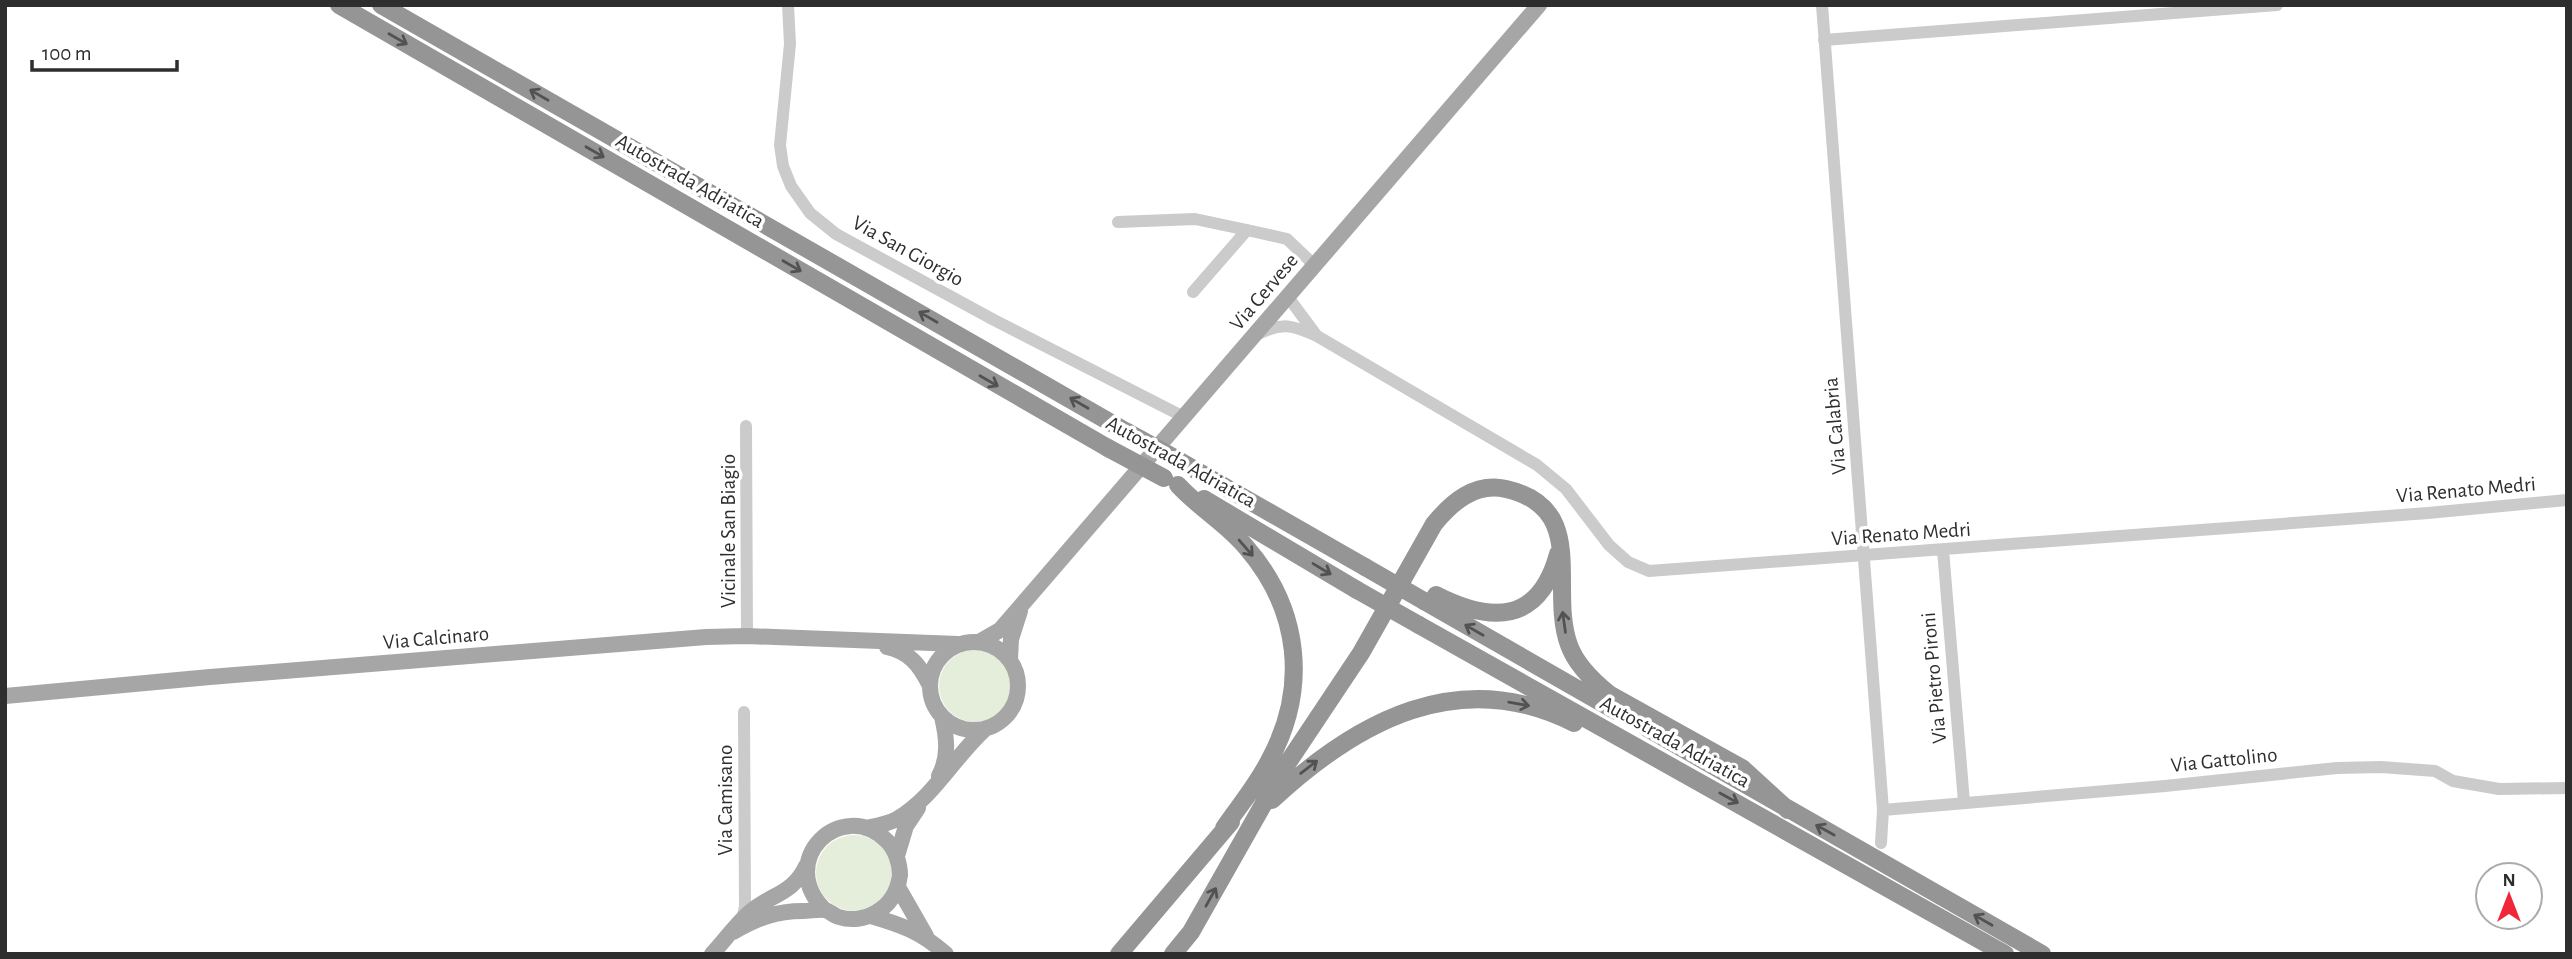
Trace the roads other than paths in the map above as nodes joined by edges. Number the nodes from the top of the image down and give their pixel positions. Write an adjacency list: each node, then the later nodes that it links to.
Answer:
1 (339, 5): 17 (highway, Autostrada Adriatica, one-way to 17, bridge)
2 (381, 5): 22 (highway, Autostrada Adriatica, one-way to 2, bridge)
3 (788, 5): 15 (street, Via San Giorgio)
4 (1539, 5): 10 (main road, Via Cervese)
5 (1822, 5): 7 (street, Via Calabria)
6 (2277, 5): 7 (street)
7 (1824, 40): 21 (street, Via Calabria)
8 (1118, 222): 9 (street)
9 (1247, 230): 10 (street); 11 (street)
10 (1313, 268): 12 (main road, Via Cervese)
11 (1193, 292)
12 (1288, 297): 13 (main road, Via Cervese); 14 (street, Via Renato Medri)
13 (1255, 336): 14 (street, Via Renato Medri); 15 (main road, Via Cervese)
14 (1317, 336): 21 (street, Via Renato Medri)
15 (1184, 417): 23 (main road, Via Cervese)
16 (746, 426): 24 (street, Vicinale San Biagio)
17 (1171, 482): 34 (highway, Autostrada Adriatica, one-way to 34, bridge); 43 (highway, one-way to 43)
18 (2567, 500): 20 (street, Via Renato Medri)
19 (1560, 544): 22 (highway); 35 (highway); 39 (highway, one-way to 19)
20 (1943, 550): 21 (street, Via Renato Medri); 38 (street, Via Pietro Pironi)
21 (1866, 556): 40 (street, Via Calabria)
22 (1426, 596): 39 (highway, Autostrada Adriatica, one-way to 22)
23 (1022, 606): 25 (main road, Via Cervese); 28 (main road, Via Cervese)
24 (747, 636): 26 (main road, Via Calcinaro); 30 (main road, Via Calcinaro)
25 (979, 642): 27 (main road); 28 (main road)
26 (871, 643): 27 (main road, Via Calcinaro); 29 (main road, Via Calcinaro)
27 (958, 645): 29 (main road)
28 (1010, 659): 33 (main road)
29 (929, 684): 32 (main road)
30 (5, 696)
31 (744, 712): 48 (street, Via Camisano)
32 (942, 717): 33 (main road); 37 (main road)
33 (985, 729): 37 (main road)
34 (1670, 765): 41 (highway, one-way to 34); 58 (highway, Autostrada Adriatica, one-way to 58)
35 (1281, 773): 41 (highway); 43 (highway)
36 (2567, 788): 38 (street, Via Gattolino)
37 (930, 790): 42 (main road); 45 (main road)
38 (1964, 802): 40 (street, Via Gattolino)
39 (1788, 810): 59 (highway, Autostrada Adriatica, one-way to 39)
40 (1883, 810): 44 (street, Via Calabria)
41 (1258, 813): 57 (highway, one-way to 41)
42 (866, 828): 45 (main road); 46 (main road)
43 (1224, 828): 56 (highway)
44 (1881, 844)
45 (897, 856): 47 (main road)
46 (806, 866): 49 (main road); 50 (main road)
47 (898, 887): 51 (main road); 53 (main road)
48 (745, 889): 49 (street); 52 (street, Via Camisano)
49 (763, 902): 52 (main road)
50 (825, 910): 51 (main road); 52 (main road)
51 (871, 916): 53 (main road)
52 (738, 926): 54 (main road)
53 (928, 938): 55 (main road)
54 (712, 954)
55 (946, 954)
56 (1119, 954)
57 (1173, 954)
58 (2005, 954)
59 (2042, 954)

